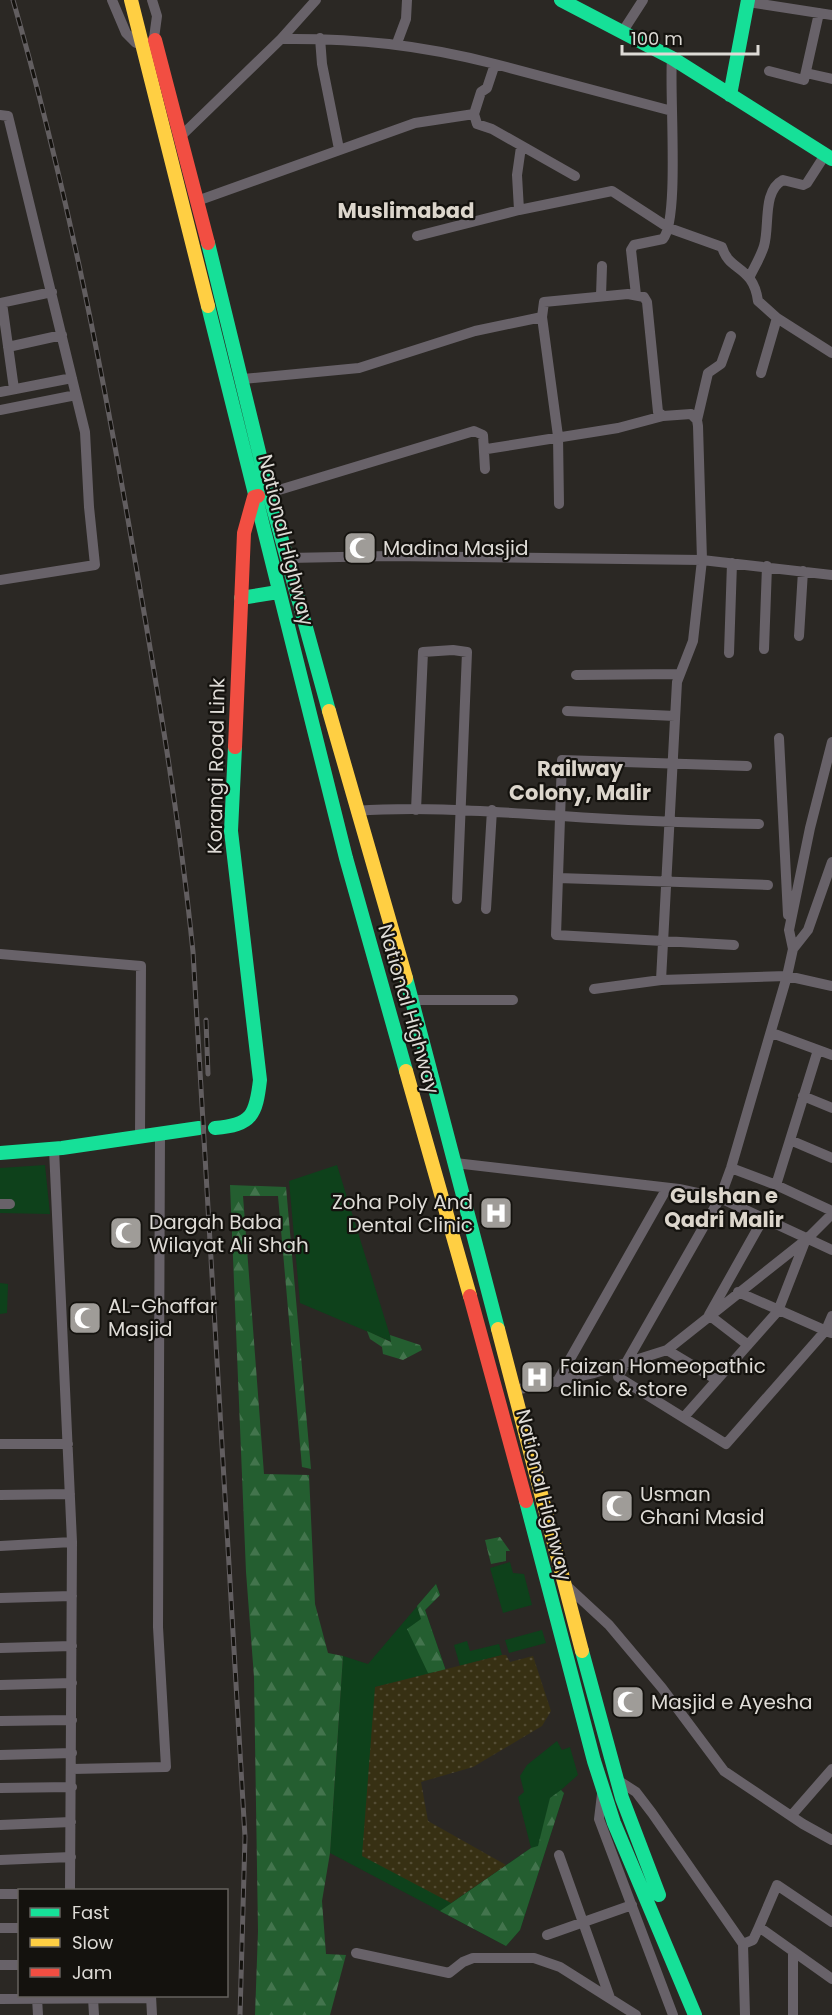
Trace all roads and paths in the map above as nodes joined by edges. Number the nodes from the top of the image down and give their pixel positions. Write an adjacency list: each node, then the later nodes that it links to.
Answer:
1 (112, 0): 15 (street)
2 (121, 0): 15 (main road)
3 (325, 0): 8 (street)
4 (407, 0): 16 (street)
5 (561, 0): 12 (main road)
6 (643, 0): 12 (street)
7 (748, 1): 10 (street); 23 (main road)
8 (313, 3): 14 (street)
9 (141, 4): 19 (main road, National Highway); 27 (main road, National Highway)
10 (819, 13): 11 (street); 21 (street)
11 (832, 15)
12 (622, 31): 17 (main road)
13 (320, 38): 14 (street); 16 (street); 29 (street)
14 (281, 39): 27 (street)
15 (136, 43): 19 (main road)
16 (397, 43): 18 (street)
17 (672, 58): 23 (main road); 24 (street)
18 (495, 64): 24 (street); 25 (street)
19 (148, 68): 61 (main road, National Highway)
20 (769, 71): 21 (street)
21 (806, 73): 22 (street)
22 (832, 79)
23 (730, 95): 30 (main road)
24 (672, 111): 34 (street)
25 (474, 114): 28 (street); 29 (street)
26 (0, 115): 38 (street)
27 (180, 137): 32 (main road, National Highway)
28 (521, 147): 31 (street); 33 (street)
29 (339, 149): 32 (street)
30 (829, 157): 37 (street)
31 (574, 176)
32 (197, 201): 50 (main road, National Highway)
33 (519, 210): 34 (street); 35 (street)
34 (669, 228): 37 (street); 39 (street)
35 (417, 236)
36 (602, 266): 40 (street)
37 (750, 276): 43 (street)
38 (52, 292): 41 (street); 44 (street)
39 (636, 295): 40 (street); 55 (street)
40 (602, 296): 42 (street)
41 (1, 303): 46 (street)
42 (542, 317): 50 (street); 57 (street)
43 (777, 318): 47 (street); 48 (street)
44 (62, 335): 46 (street); 49 (street)
45 (731, 336): 56 (street)
46 (8, 347): 51 (street)
47 (832, 353)
48 (762, 373)
49 (72, 378): 51 (street); 53 (street)
50 (243, 379): 60 (main road, National Highway)
51 (14, 389): 52 (street)
52 (0, 392)
53 (76, 395): 54 (street); 69 (street)
54 (0, 410)
55 (663, 417): 56 (street); 57 (street)
56 (697, 420): 64 (street)
57 (558, 436): 58 (street); 62 (street)
58 (487, 448)
59 (484, 469): 60 (street)
60 (269, 494): 61 (main road); 63 (main road, National Highway)
61 (255, 497): 70 (main road, National Highway); 71 (main road, Korangi Road Link)
62 (559, 504)
63 (288, 558): 64 (street); 86 (main road, National Highway)
64 (702, 560): 65 (street); 75 (street)
65 (732, 563): 66 (street); 74 (street)
66 (767, 566): 67 (street); 73 (street)
67 (803, 571): 68 (street); 72 (street)
68 (832, 575)
69 (0, 580)
70 (278, 592): 71 (main road); 148 (main road, National Highway)
71 (241, 598): 113 (main road, Korangi Road Link)
72 (800, 636)
73 (764, 649)
74 (729, 653)
75 (680, 674): 76 (street); 78 (street)
76 (576, 675)
77 (567, 711): 78 (street)
78 (675, 716): 81 (street)
79 (779, 738): 96 (street)
80 (832, 742): 96 (street)
81 (672, 766): 82 (street); 87 (street); 88 (street)
82 (747, 766)
83 (416, 810): 84 (street); 84 (street); 86 (street)
84 (462, 810): 85 (street); 94 (street)
85 (492, 810): 87 (street); 95 (street)
86 (356, 811): 105 (main road, National Highway)
87 (560, 816): 88 (street); 91 (street)
88 (668, 822): 89 (street); 92 (street)
89 (759, 824)
90 (832, 862): 99 (street)
91 (558, 878): 92 (street); 97 (street)
92 (665, 882): 93 (street); 97 (street)
93 (768, 885)
94 (457, 899)
95 (486, 909)
96 (789, 930): 99 (street)
97 (662, 939): 98 (street); 102 (street)
98 (734, 945)
99 (793, 949): 101 (street)
100 (0, 954): 115 (street)
101 (787, 976): 102 (street); 103 (street); 107 (street)
102 (661, 980): 104 (street)
103 (832, 986)
104 (594, 989)
105 (412, 1000): 106 (street); 120 (main road, National Highway)
106 (513, 1000)
107 (772, 1033): 108 (street); 121 (street)
108 (818, 1050): 109 (street); 110 (street)
109 (832, 1054)
110 (803, 1096): 111 (street); 116 (street)
111 (832, 1108)
112 (199, 1128): 114 (main road)
113 (215, 1128)
114 (160, 1133): 115 (main road); 160 (street)
115 (140, 1135): 117 (main road)
116 (790, 1140): 119 (street); 122 (street)
117 (54, 1149): 118 (main road); 142 (street)
118 (0, 1153)
119 (832, 1158)
120 (455, 1163): 123 (street); 139 (main road, National Highway)
121 (731, 1168): 122 (street); 124 (street)
122 (776, 1185): 125 (street)
123 (667, 1188): 124 (street); 138 (street)
124 (720, 1198): 126 (street); 136 (street)
125 (832, 1213): 127 (street)
126 (763, 1219): 127 (street); 131 (street)
127 (807, 1239): 128 (street); 129 (street); 130 (street)
128 (832, 1250)
129 (738, 1292): 130 (street); 131 (street)
130 (778, 1311): 133 (street); 134 (street)
131 (709, 1315): 134 (street); 135 (street)
132 (832, 1316): 133 (street)
133 (829, 1332): 140 (street)
134 (748, 1345): 137 (street)
135 (667, 1350): 136 (street); 137 (street)
136 (626, 1363): 138 (street); 140 (street)
137 (717, 1380): 140 (street)
138 (557, 1382): 139 (street)
139 (515, 1390): 147 (main road, National Highway)
140 (684, 1417)
141 (0, 1444): 142 (street)
142 (68, 1444): 143 (street)
143 (70, 1494): 144 (street); 145 (street)
144 (0, 1495)
145 (72, 1542): 146 (street); 150 (street)
146 (0, 1546)
147 (555, 1547): 148 (main road); 149 (main road, National Highway)
148 (539, 1554): 165 (main road, National Highway)
149 (563, 1582): 162 (main road, National Highway); 166 (street)
150 (72, 1596): 151 (street); 152 (street)
151 (0, 1598)
152 (72, 1646): 153 (street); 154 (street)
153 (0, 1648)
154 (72, 1683): 155 (street); 156 (street)
155 (0, 1685)
156 (72, 1720): 157 (street); 158 (street)
157 (0, 1721)
158 (72, 1753): 159 (street); 160 (street)
159 (0, 1755)
160 (72, 1769): 163 (street)
161 (832, 1769): 166 (street)
162 (617, 1779): 183 (street); 200 (main road, National Highway)
163 (72, 1787): 164 (street); 167 (street)
164 (0, 1788)
165 (603, 1791): 176 (street); 199 (main road, National Highway)
166 (791, 1816): 169 (street)
167 (71, 1822): 168 (street); 171 (street)
168 (0, 1825)
169 (832, 1840)
170 (559, 1855): 177 (street)
171 (71, 1857): 172 (street); 173 (street)
172 (0, 1860)
173 (70, 1889)
174 (0, 1894): 175 (street)
175 (18, 1894)
176 (632, 1905): 177 (street); 198 (street)
177 (584, 1922): 182 (street); 193 (street)
178 (832, 1922): 179 (street)
179 (759, 1927): 183 (street); 184 (street)
180 (0, 1928): 181 (street)
181 (18, 1928)
182 (547, 1935)
183 (743, 1944): 201 (street)
184 (793, 1952): 188 (street); 202 (street)
185 (356, 1953): 193 (street)
186 (0, 1965): 187 (street)
187 (18, 1965)
188 (832, 1979)
189 (151, 1997): 191 (street); 196 (street)
190 (37, 1998): 191 (street); 192 (street); 194 (street)
191 (93, 1998): 195 (street)
192 (0, 1999)
193 (611, 2000): 197 (street)
194 (38, 2015)
195 (94, 2015)
196 (152, 2015)
197 (636, 2015)
198 (673, 2015)
199 (695, 2015)
200 (707, 2015)
201 (745, 2015)
202 (794, 2015)

